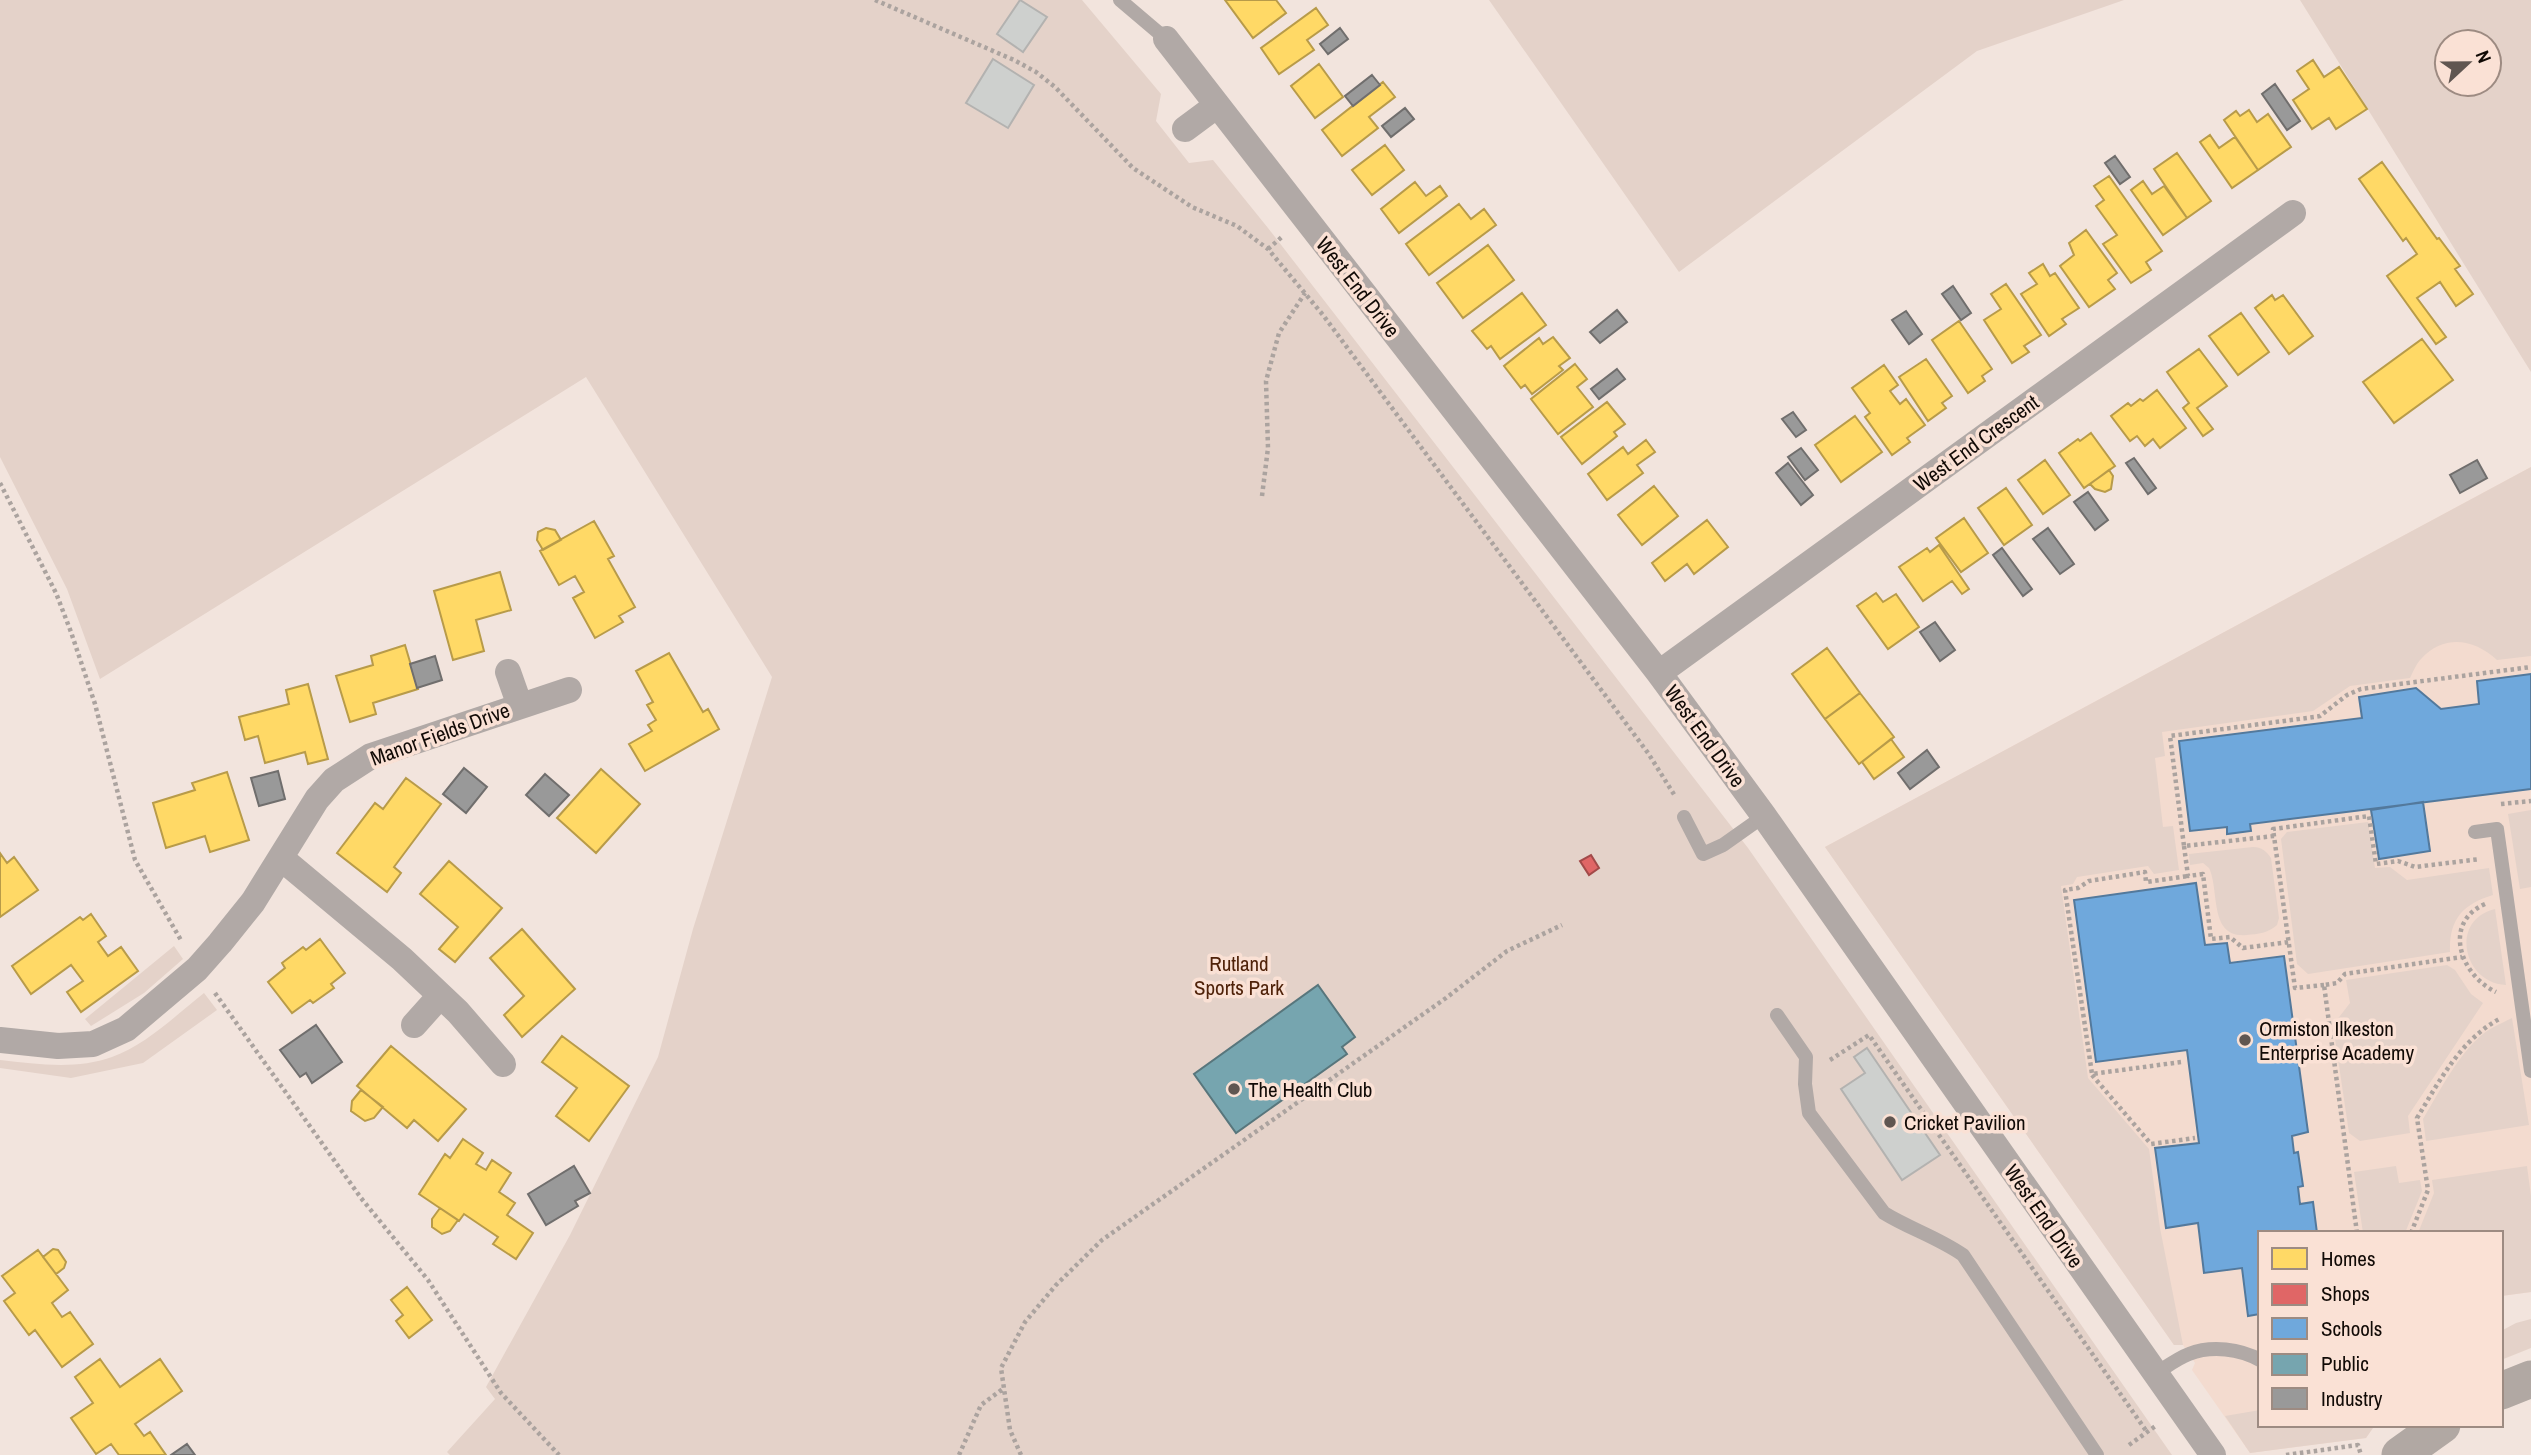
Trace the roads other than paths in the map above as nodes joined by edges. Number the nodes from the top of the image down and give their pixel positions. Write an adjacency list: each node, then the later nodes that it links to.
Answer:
1 (1120, 0): 2 (lane)
2 (1166, 39): 3 (street, West End Drive)
3 (1216, 106): 4 (street); 7 (street, West End Drive)
4 (1185, 129)
5 (2293, 213): 7 (street, West End Crescent)
6 (508, 672): 9 (street, Manor Fields Drive)
7 (1659, 673): 10 (street, West End Drive)
8 (569, 690): 9 (street, Manor Fields Drive)
9 (520, 706): 13 (street, Manor Fields Drive)
10 (1764, 816): 11 (lane); 21 (street, West End Drive)
11 (1684, 817)
12 (2475, 832): 19 (lane)
13 (281, 858): 14 (street); 17 (street, Manor Fields Drive)
14 (440, 996): 16 (street); 18 (street)
15 (1777, 1015): 25 (lane)
16 (414, 1025)
17 (0, 1040)
18 (503, 1064)
19 (2531, 1071)
20 (2258, 1359): 21 (lane)
21 (2155, 1374): 26 (street, West End Drive)
22 (2531, 1379): 23 (main road)
23 (2503, 1390)
24 (2439, 1427): 27 (main road)
25 (2097, 1455)
26 (2213, 1455)
27 (2400, 1455)

